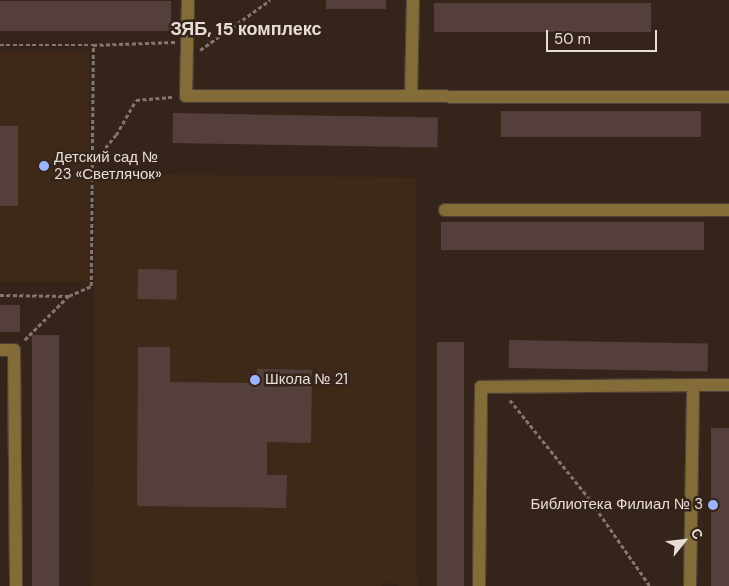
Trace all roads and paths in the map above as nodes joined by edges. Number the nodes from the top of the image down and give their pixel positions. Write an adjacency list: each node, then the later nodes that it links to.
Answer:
1 (188, 0): 4 (lane)
2 (270, 0): 7 (path)
3 (413, 0): 9 (lane)
4 (187, 41): 6 (path); 7 (lane)
5 (0, 45): 6 (path)
6 (93, 45): 11 (path)
7 (187, 59): 8 (lane)
8 (186, 96): 9 (lane); 11 (path)
9 (411, 96): 10 (lane)
10 (729, 97)
11 (92, 164): 15 (path)
12 (445, 210): 13 (lane)
13 (729, 210)
14 (0, 295): 15 (path)
15 (69, 296): 17 (path)
16 (0, 350): 17 (lane)
17 (14, 350): 21 (lane)
18 (693, 385): 19 (lane); 20 (lane); 24 (lane)
19 (729, 385)
20 (500, 387): 22 (lane); 23 (path)
21 (16, 586)
22 (478, 586)
23 (650, 586)
24 (690, 586)

